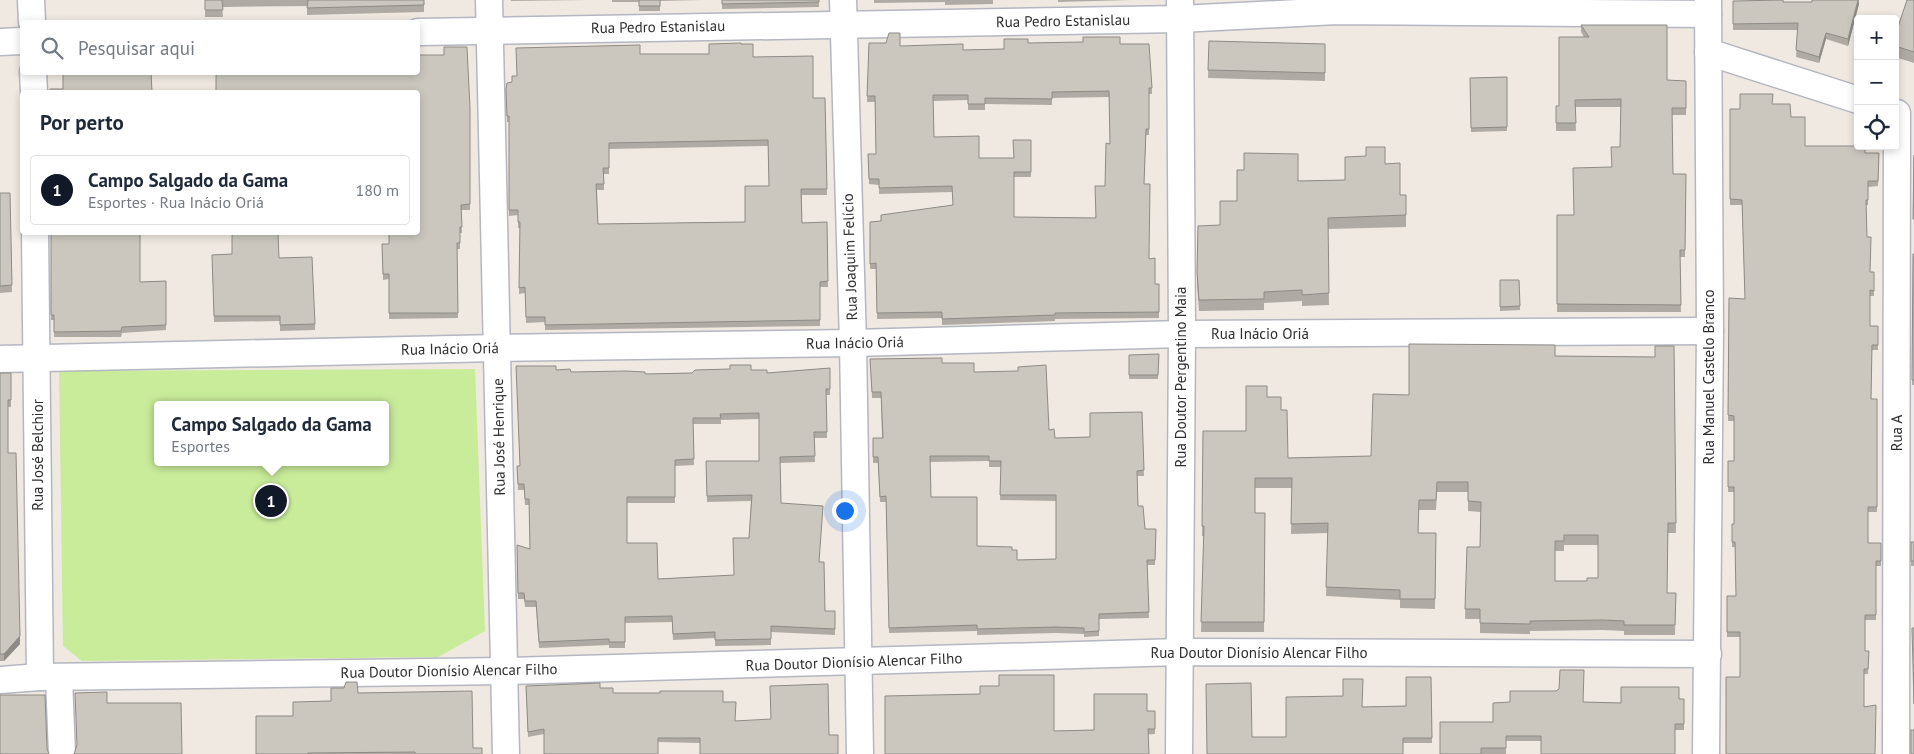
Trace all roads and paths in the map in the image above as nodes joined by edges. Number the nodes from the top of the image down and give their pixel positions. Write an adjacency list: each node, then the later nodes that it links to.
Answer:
1 (31, 0): 7 (street)
2 (489, 0): 8 (street, Rua José Henrique)
3 (1338, 6): 4 (street, Rua Pedro Estanislau); 5 (street, Rua Pedro Estanislau)
4 (1708, 7): 12 (street, Rua Manuel Castelo Branco)
5 (1180, 9): 6 (street, Rua Pedro Estanislau); 19 (street, Rua Doutor Pergentino Maia)
6 (843, 12): 8 (street, Rua Pedro Estanislau); 20 (street, Rua Joaquim Felício)
7 (32, 20)
8 (490, 30): 9 (street, Rua Pedro Estanislau); 21 (street, Rua José Henrique)
9 (420, 32)
10 (20, 40): 11 (street)
11 (0, 42)
12 (1708, 52): 15 (street); 18 (street, Rua Manuel Castelo Branco)
13 (33, 75): 14 (street)
14 (34, 90)
15 (1854, 99)
16 (1902, 115): 35 (street, Rua A)
17 (36, 235): 22 (street, Rua José Belchior)
18 (1710, 331): 19 (street, Rua Inácio Oriá); 25 (street, Rua Manuel Castelo Branco)
19 (1182, 334): 20 (street, Rua Inácio Oriá); 24 (street, Rua Doutor Pergentino Maia)
20 (853, 343): 21 (street, Rua Inácio Oriá); 26 (street, Rua Joaquim Felício)
21 (497, 348): 22 (street, Rua Inácio Oriá); 27 (street, Rua José Henrique)
22 (37, 358): 23 (street, Rua Inácio Oriá); 28 (street, Rua José Belchior)
23 (0, 359)
24 (1181, 652): 25 (street, Rua Doutor Dionísio Alencar Filho); 26 (street, Rua Doutor Dionísio Alencar Filho); 33 (street, Rua Doutor Pergentino Maia)
25 (1708, 654): 34 (street, Rua Manuel Castelo Branco)
26 (858, 662): 27 (street, Rua Doutor Dionísio Alencar Filho); 32 (street, Rua Joaquim Felício)
27 (505, 670): 28 (street, Rua Doutor Dionísio Alencar Filho); 31 (street, Rua José Henrique)
28 (50, 677): 29 (street, Rua Doutor Dionísio Alencar Filho); 30 (street, Rua José Belchior)
29 (0, 680)
30 (62, 754)
31 (506, 754)
32 (860, 754)
33 (1179, 754)
34 (1706, 754)
35 (1896, 754)

